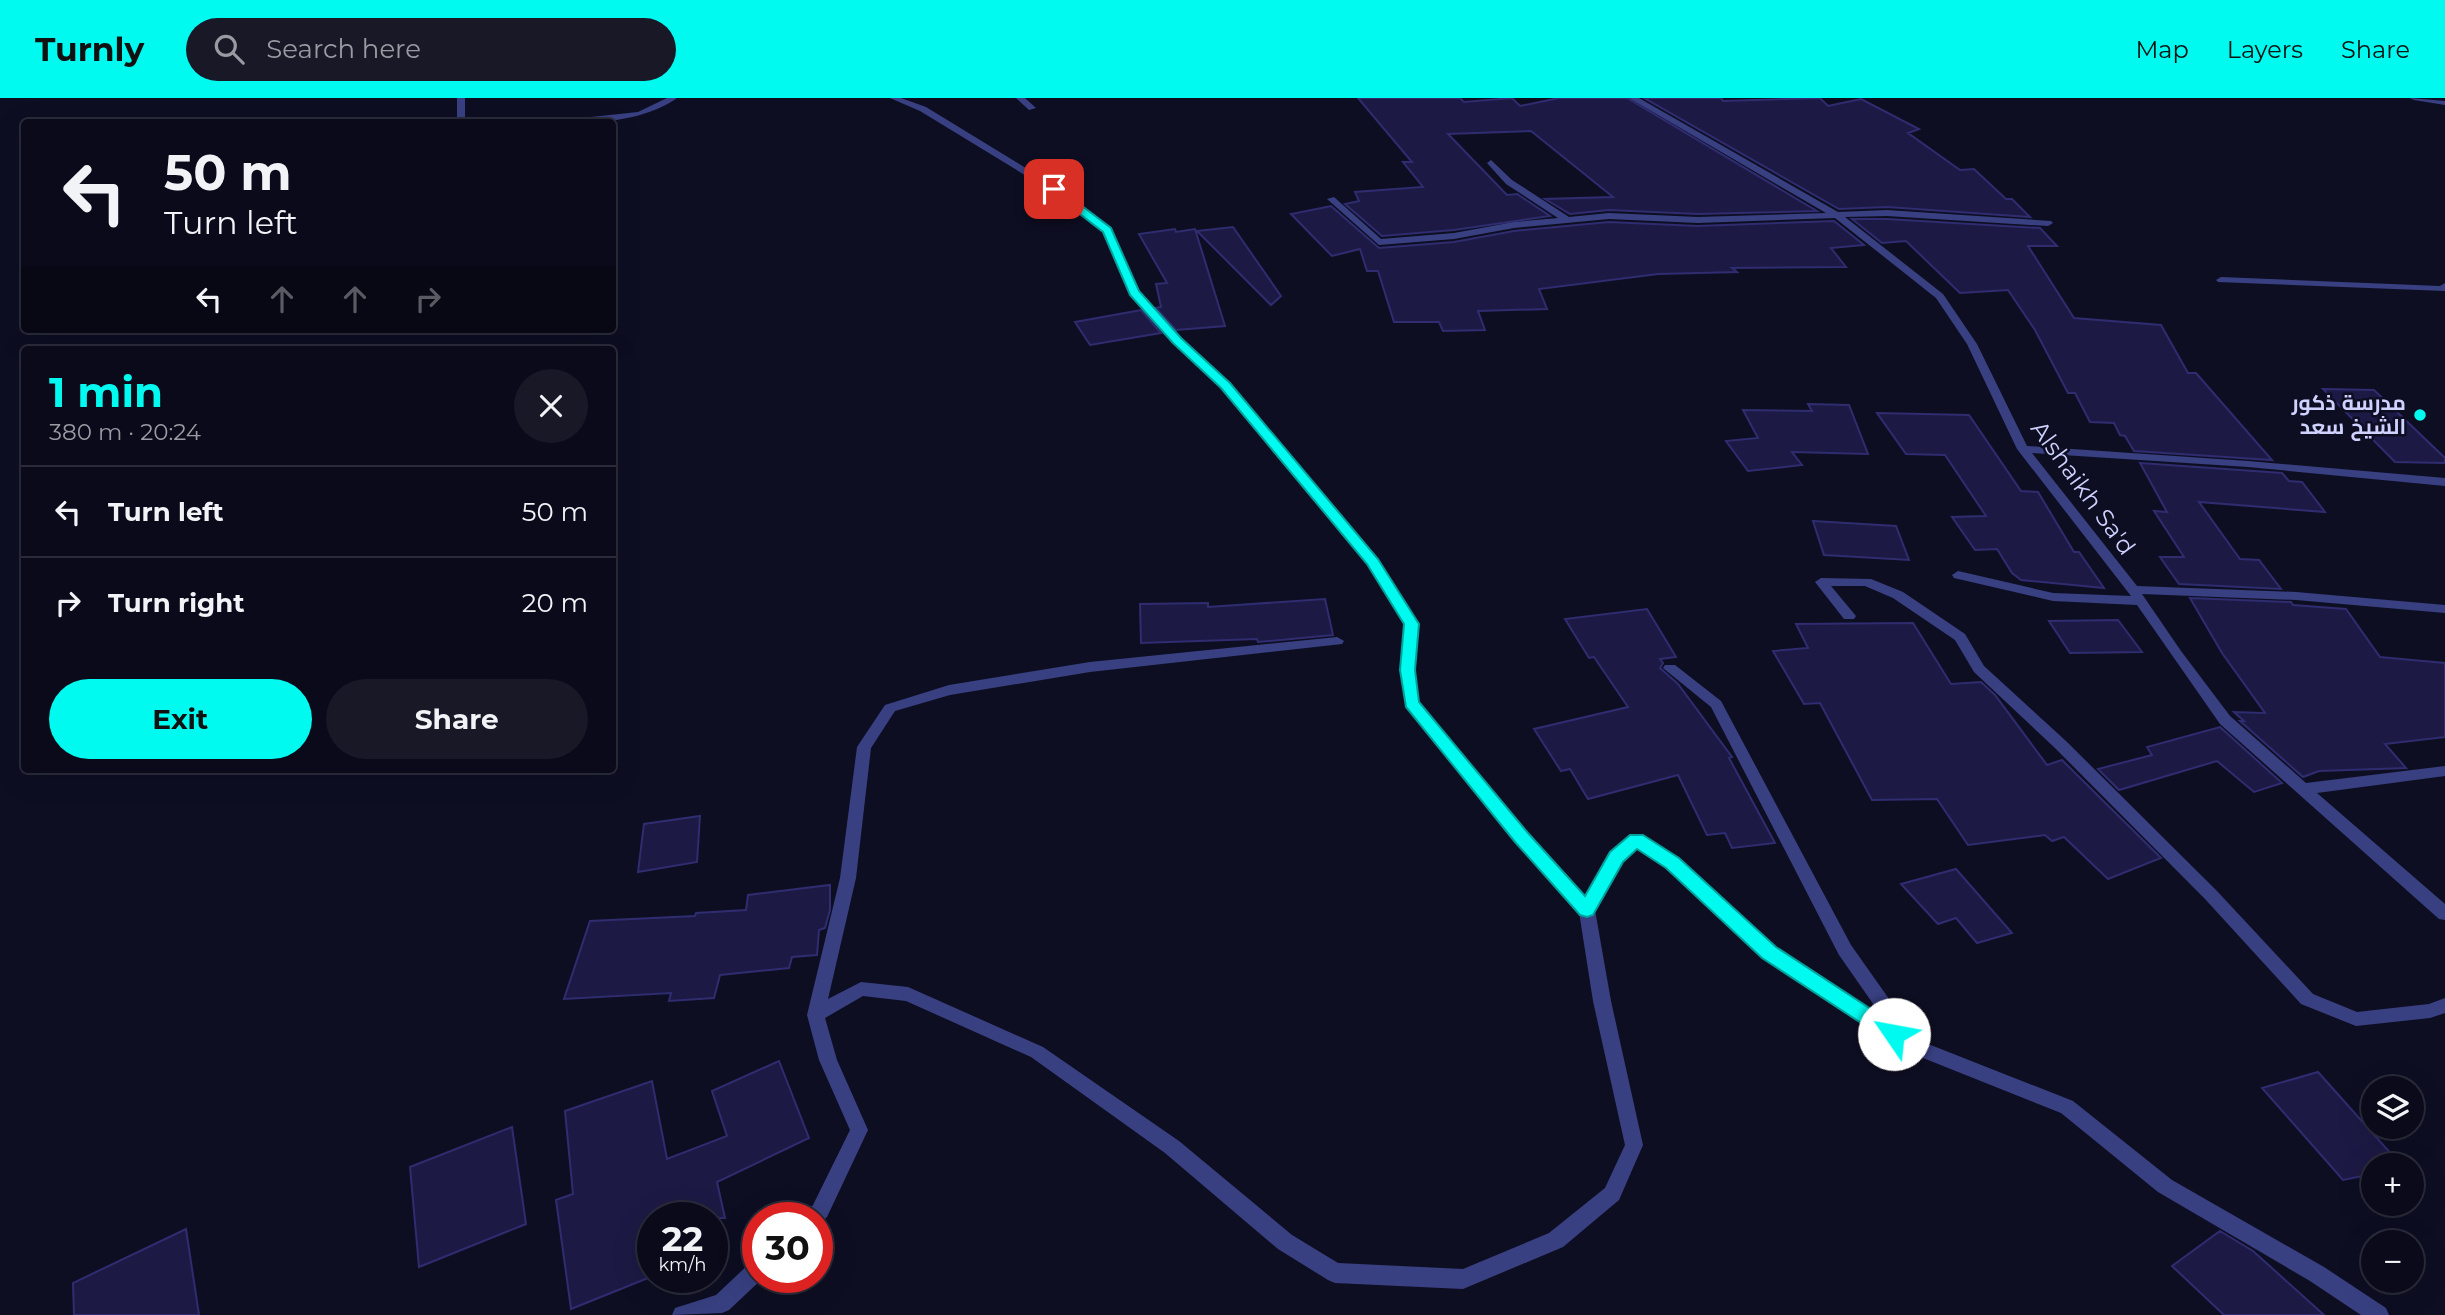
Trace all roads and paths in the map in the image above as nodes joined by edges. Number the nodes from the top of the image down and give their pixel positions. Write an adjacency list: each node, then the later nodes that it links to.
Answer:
1 (461, 98): 9 (street)
2 (673, 98): 10 (street)
3 (894, 98): 28 (street)
4 (1020, 98): 8 (street)
5 (1633, 98): 13 (street, Alshaikh Sa'd)
6 (2414, 98): 7 (street)
7 (2445, 103)
8 (1032, 108)
9 (461, 119)
10 (592, 119)
11 (1491, 163): 14 (street)
12 (1331, 199): 14 (street)
13 (1838, 216): 14 (street); 15 (street); 18 (street, Alshaikh Sa'd)
14 (1567, 220)
15 (2048, 223)
16 (2221, 280): 17 (street)
17 (2445, 286)
18 (2023, 449): 19 (street); 21 (street, Alshaikh Sa'd)
19 (2445, 482)
20 (1958, 575): 21 (street)
21 (2136, 595): 22 (street); 27 (street, Alshaikh Sa'd)
22 (2445, 609)
23 (1849, 616): 30 (street)
24 (1337, 641): 31 (street)
25 (1670, 668): 32 (street)
26 (2445, 772): 27 (street)
27 (2304, 789): 29 (street, Alshaikh Sa'd)
28 (1587, 910): 31 (street); 32 (street)
29 (2445, 914)
30 (2445, 1005)
31 (816, 1015): 33 (street)
32 (1914, 1047): 36 (street)
33 (825, 1202)
34 (742, 1284): 35 (street)
35 (682, 1315)
36 (2379, 1315)

